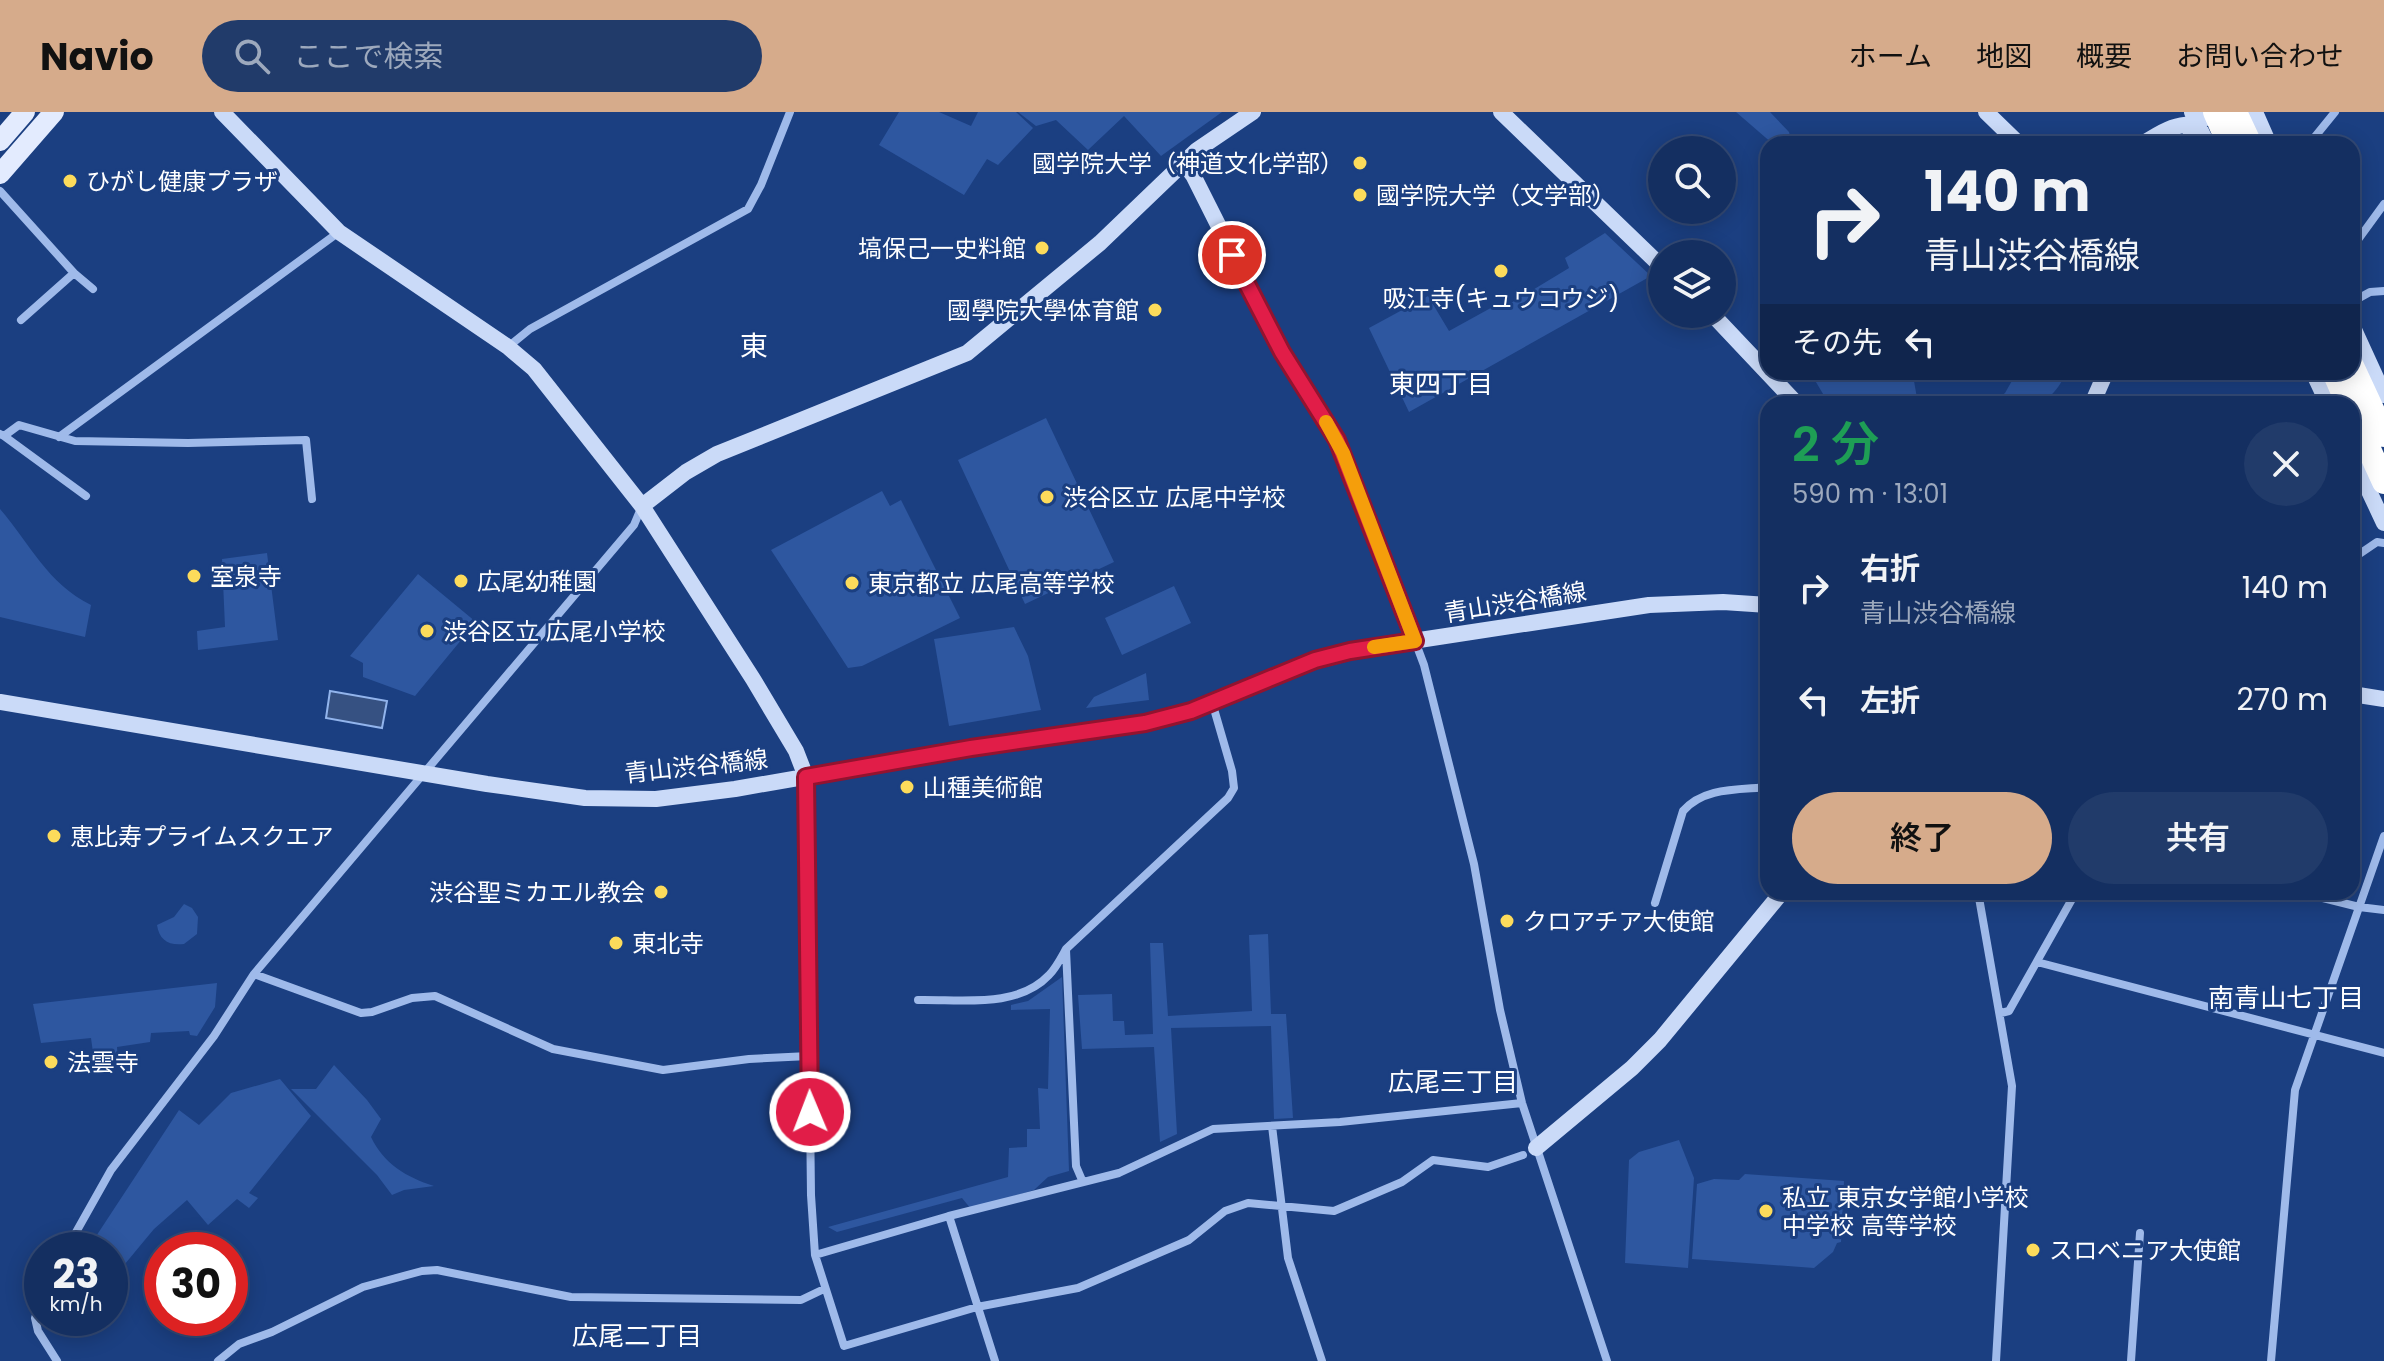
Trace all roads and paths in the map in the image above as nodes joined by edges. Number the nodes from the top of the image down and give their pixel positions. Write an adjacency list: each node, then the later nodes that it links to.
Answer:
1 (25, 112): 22 (main road)
2 (54, 112): 24 (main road)
3 (222, 112): 27 (street)
4 (790, 112): 37 (street)
5 (1253, 112): 23 (street)
6 (1501, 112): 29 (street)
7 (1986, 112): 13 (street)
8 (2223, 112): 18 (street)
9 (2235, 112): 19 (highway)
10 (2255, 112): 20 (street)
11 (2335, 112): 21 (street)
12 (2203, 115): 14 (street); 15 (street); 16 (street); 17 (highway)
13 (2011, 136)
14 (2156, 136)
15 (2190, 136)
16 (2206, 136)
17 (2222, 136)
18 (2234, 136)
19 (2246, 136)
20 (2266, 136)
21 (2316, 136)
22 (0, 141)
23 (1183, 162): 51 (street); 56 (street)
24 (0, 174)
25 (0, 191): 30 (street)
26 (2384, 204): 28 (street)
27 (339, 232): 37 (street); 46 (street)
28 (2360, 237)
29 (1648, 254)
30 (74, 273): 31 (street); 34 (street)
31 (93, 289)
32 (2384, 291): 33 (street)
33 (2360, 298)
34 (21, 320)
35 (1725, 328): 38 (street)
36 (2360, 342): 41 (street)
37 (508, 347): 51 (street)
38 (1760, 365)
39 (1774, 380): 42 (street)
40 (2358, 380): 45 (highway)
41 (2384, 395)
42 (1789, 396)
43 (2360, 430): 48 (highway)
44 (2, 435): 46 (street); 49 (street)
45 (2384, 435)
46 (59, 437): 50 (street)
47 (2360, 472): 52 (street)
48 (2384, 482)
49 (86, 496)
50 (312, 499)
51 (642, 506): 61 (street); 62 (street)
52 (2384, 523)
53 (2384, 543): 54 (street)
54 (2360, 554)
55 (1760, 604): 56 (street, 青山渋谷橋線)
56 (1415, 641): 60 (street, 青山渋谷橋線); 80 (street)
57 (2360, 695): 58 (street)
58 (2384, 699)
59 (0, 702): 61 (street, 青山渋谷橋線)
60 (1212, 702): 62 (street, 青山渋谷橋線); 72 (street)
61 (424, 773): 62 (street, 青山渋谷橋線); 74 (street)
62 (806, 777): 79 (street)
63 (1760, 788): 69 (street)
64 (2384, 836): 70 (street)
65 (1775, 900): 82 (street)
66 (1980, 900): 76 (street)
67 (2072, 900): 73 (street)
68 (2331, 900): 70 (street)
69 (1655, 903)
70 (2359, 907): 71 (street); 77 (street)
71 (2384, 910)
72 (1066, 949): 75 (street); 83 (street)
73 (2037, 962): 76 (street); 77 (street)
74 (254, 974): 79 (street); 86 (street)
75 (918, 1000)
76 (2001, 1013): 97 (street)
77 (2315, 1034): 78 (street); 99 (street)
78 (2384, 1053)
79 (809, 1056): 88 (street)
80 (1522, 1103): 81 (street); 82 (street)
81 (1272, 1126): 83 (street); 84 (street)
82 (1530, 1152): 84 (street); 96 (street)
83 (1082, 1180): 85 (street)
84 (1281, 1205): 90 (street); 95 (street)
85 (949, 1216): 88 (street); 90 (street)
86 (76, 1232)
87 (2140, 1233): 98 (street)
88 (815, 1255): 89 (street)
89 (824, 1289): 90 (street); 93 (street)
90 (977, 1307): 94 (street)
91 (41, 1336): 92 (street)
92 (57, 1361)
93 (218, 1361)
94 (995, 1361)
95 (1322, 1361)
96 (1607, 1361)
97 (1996, 1361)
98 (2131, 1361)
99 (2271, 1361)

